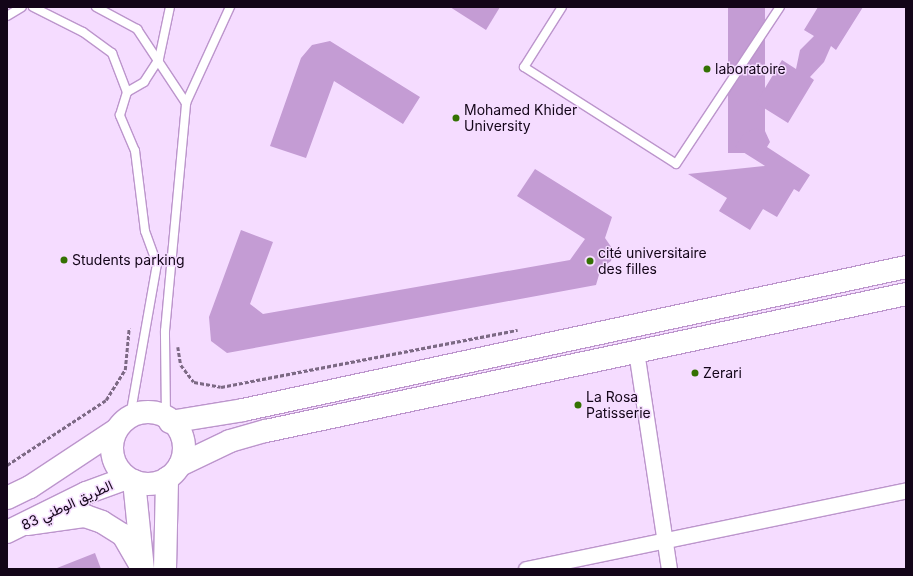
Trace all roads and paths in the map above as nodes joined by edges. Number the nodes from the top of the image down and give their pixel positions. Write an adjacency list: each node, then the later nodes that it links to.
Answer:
1 (22, 7): 8 (lane)
2 (32, 7): 10 (lane)
3 (96, 7): 9 (lane)
4 (170, 7): 9 (lane)
5 (230, 7): 11 (lane)
6 (562, 7): 7 (lane)
7 (780, 7)
8 (7, 16)
9 (159, 59): 10 (lane); 11 (lane)
10 (127, 92): 19 (lane)
11 (186, 103): 18 (lane)
12 (906, 266): 18 (main road)
13 (906, 294): 17 (main road)
14 (129, 328): 20 (path)
15 (522, 329): 16 (path)
16 (178, 345)
17 (636, 351): 21 (main road); 27 (street)
18 (168, 420): 19 (main road); 21 (main road)
19 (123, 424): 22 (main road); 24 (main road)
20 (7, 465)
21 (173, 472): 22 (main road); 29 (main road)
22 (130, 479): 25 (main road, الطريق الوطني 83); 28 (main road)
23 (906, 490): 27 (street)
24 (7, 498)
25 (27, 524): 26 (main road, الطريق الوطني 83); 28 (main road)
26 (7, 532)
27 (664, 542): 30 (street); 31 (street)
28 (143, 569)
29 (165, 569)
30 (526, 569)
31 (669, 569)

